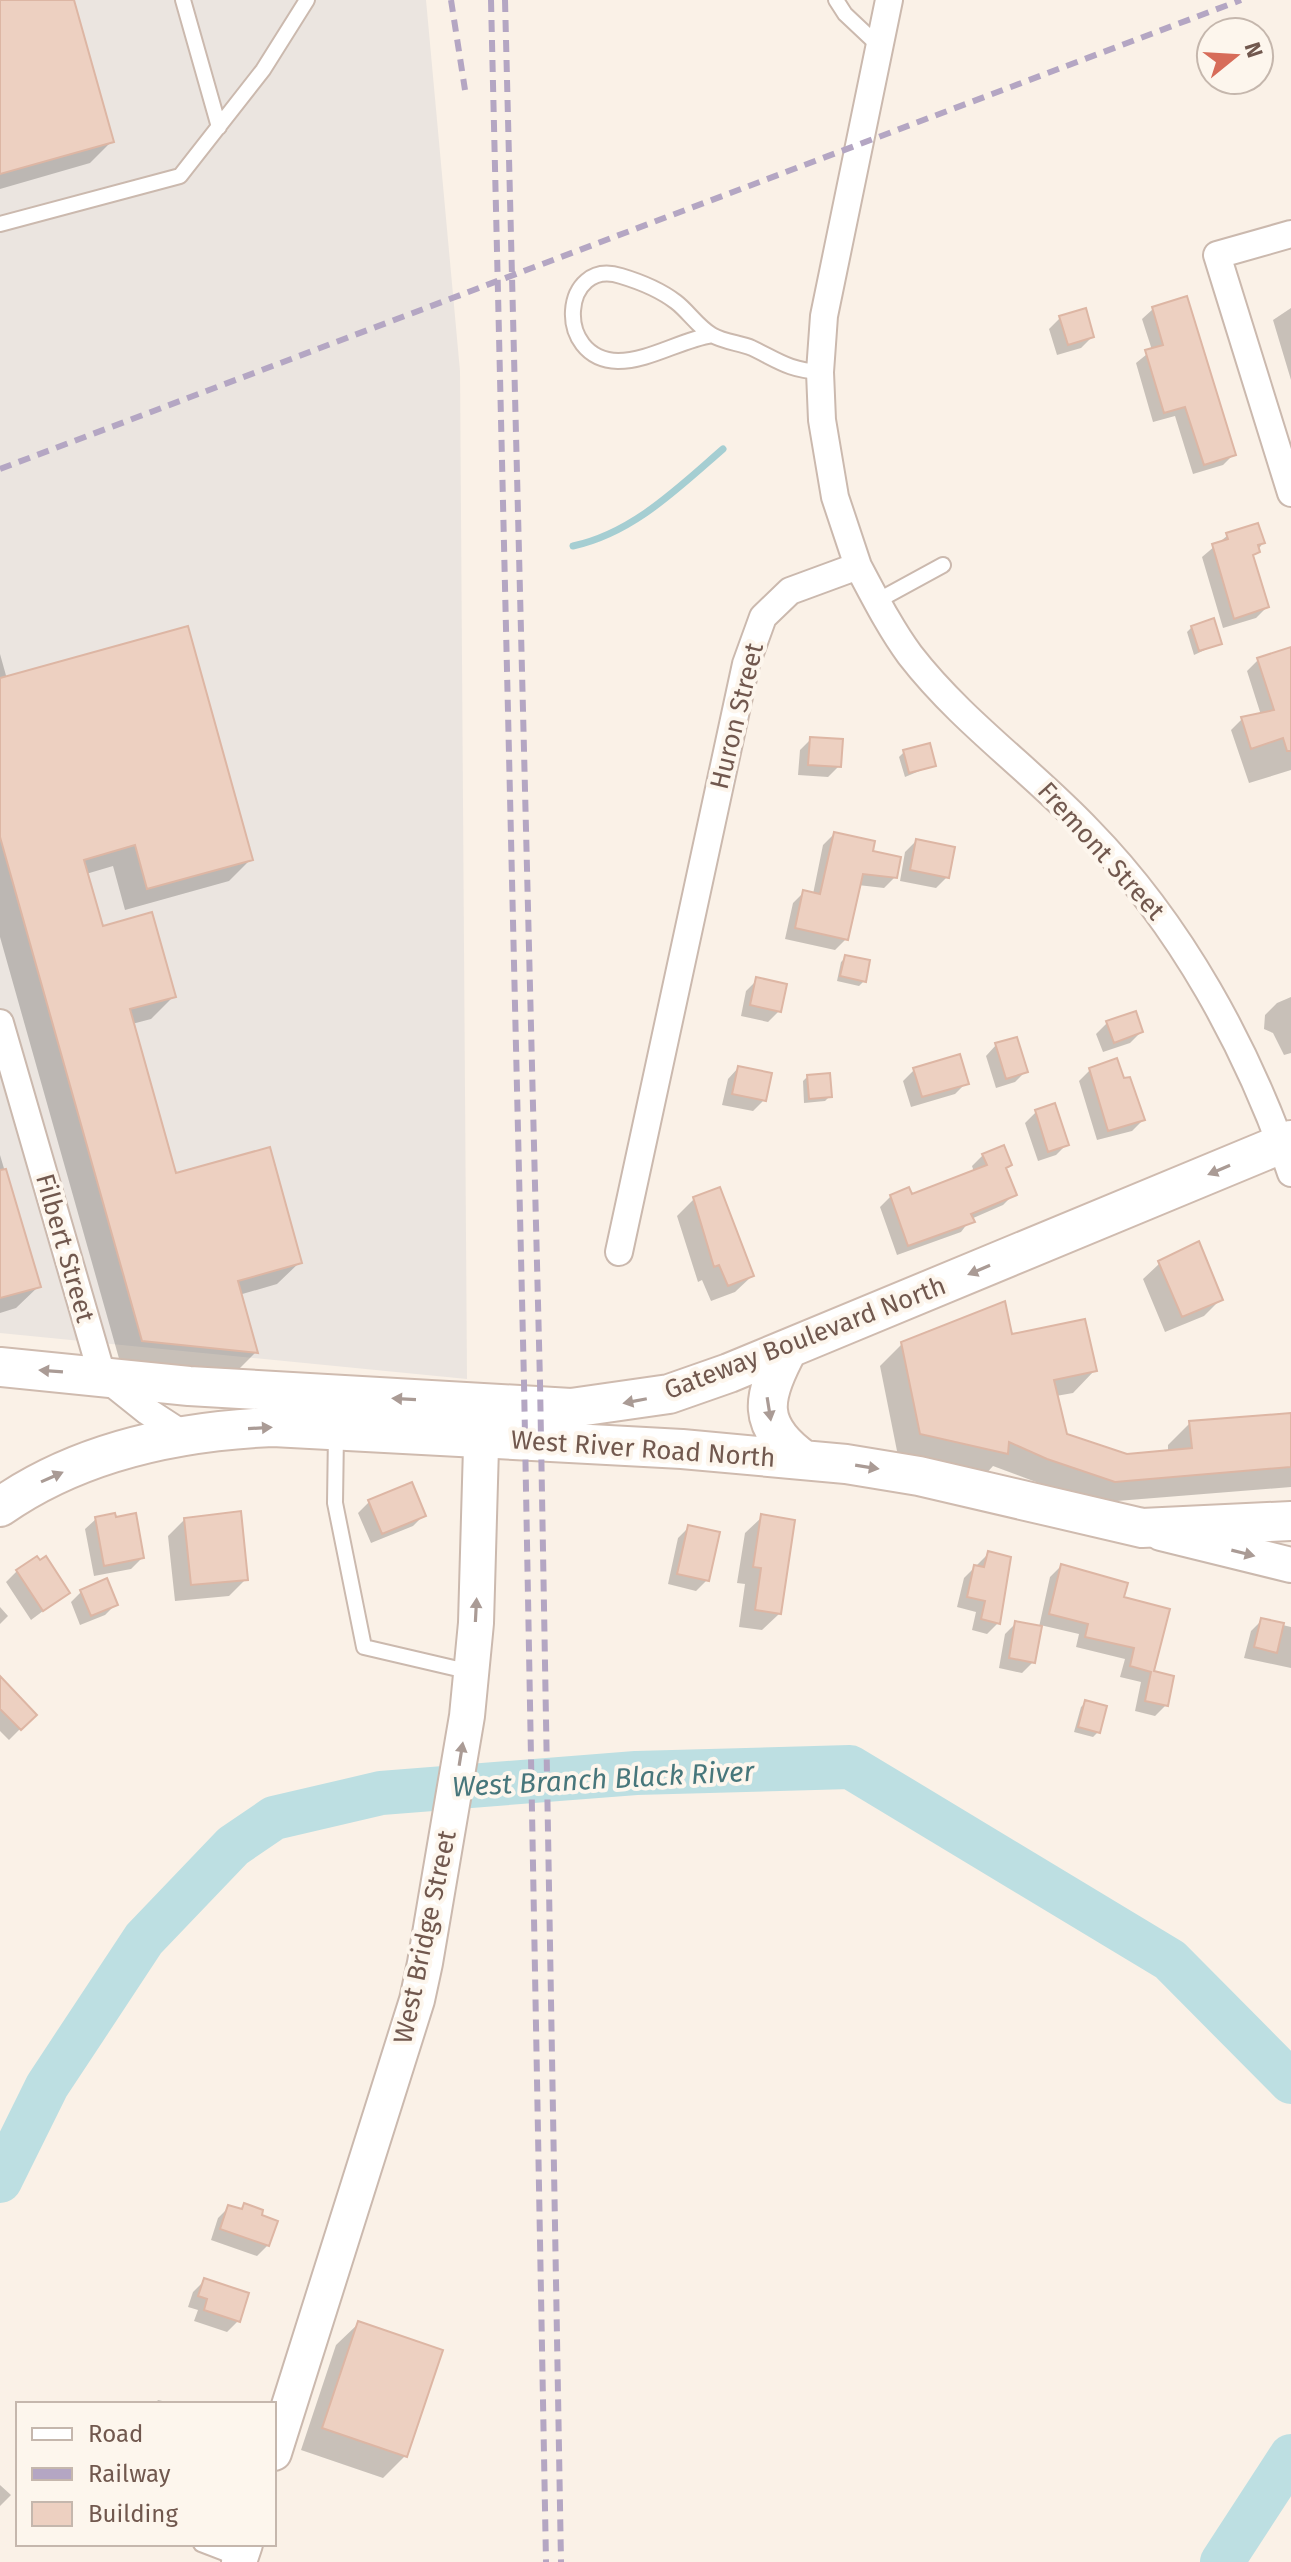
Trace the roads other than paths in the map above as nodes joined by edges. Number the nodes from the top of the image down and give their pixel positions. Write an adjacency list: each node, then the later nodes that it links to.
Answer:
1 (183, 0): 6 (lane)
2 (307, 0): 6 (lane)
3 (836, 0): 5 (lane)
4 (889, 0): 5 (street)
5 (879, 46): 10 (street)
6 (219, 127): 7 (lane)
7 (0, 224)
8 (1291, 234): 11 (street)
9 (712, 335): 9 (lane); 10 (lane)
10 (820, 372): 13 (street)
11 (1291, 493)
12 (943, 565): 14 (lane)
13 (858, 566): 14 (street, Fremont Street); 18 (street, Huron Street)
14 (877, 601): 17 (street, Fremont Street)
15 (0, 1023): 16 (street, Filbert Street)
16 (7, 1079): 21 (street, Filbert Street)
17 (1288, 1152): 19 (main road, Gateway Boulevard North, one-way to 19)
18 (619, 1252)
19 (788, 1349): 23 (main road, Gateway Boulevard North, one-way to 23); 25 (main road, one-way to 25)
20 (0, 1367): 21 (main road, one-way to 20)
21 (102, 1375): 22 (main road); 24 (street)
22 (336, 1412): 23 (main road, West River Road North); 24 (main road, West River Road North, one-way to 22); 30 (lane)
23 (482, 1421): 25 (main road, West River Road North); 30 (street, West Bridge Street, one-way to 23)
24 (184, 1435): 26 (main road, West River Road North, one-way to 24)
25 (804, 1460): 28 (main road, West River Road North, one-way to 28)
26 (0, 1507)
27 (1291, 1521): 28 (main road)
28 (1142, 1528): 29 (street, West River Road North, one-way to 29)
29 (1291, 1565)
30 (471, 1672): 31 (street, West Bridge Street, one-way to 30)
31 (276, 2447)
32 (208, 2546): 33 (lane)
33 (241, 2555)

